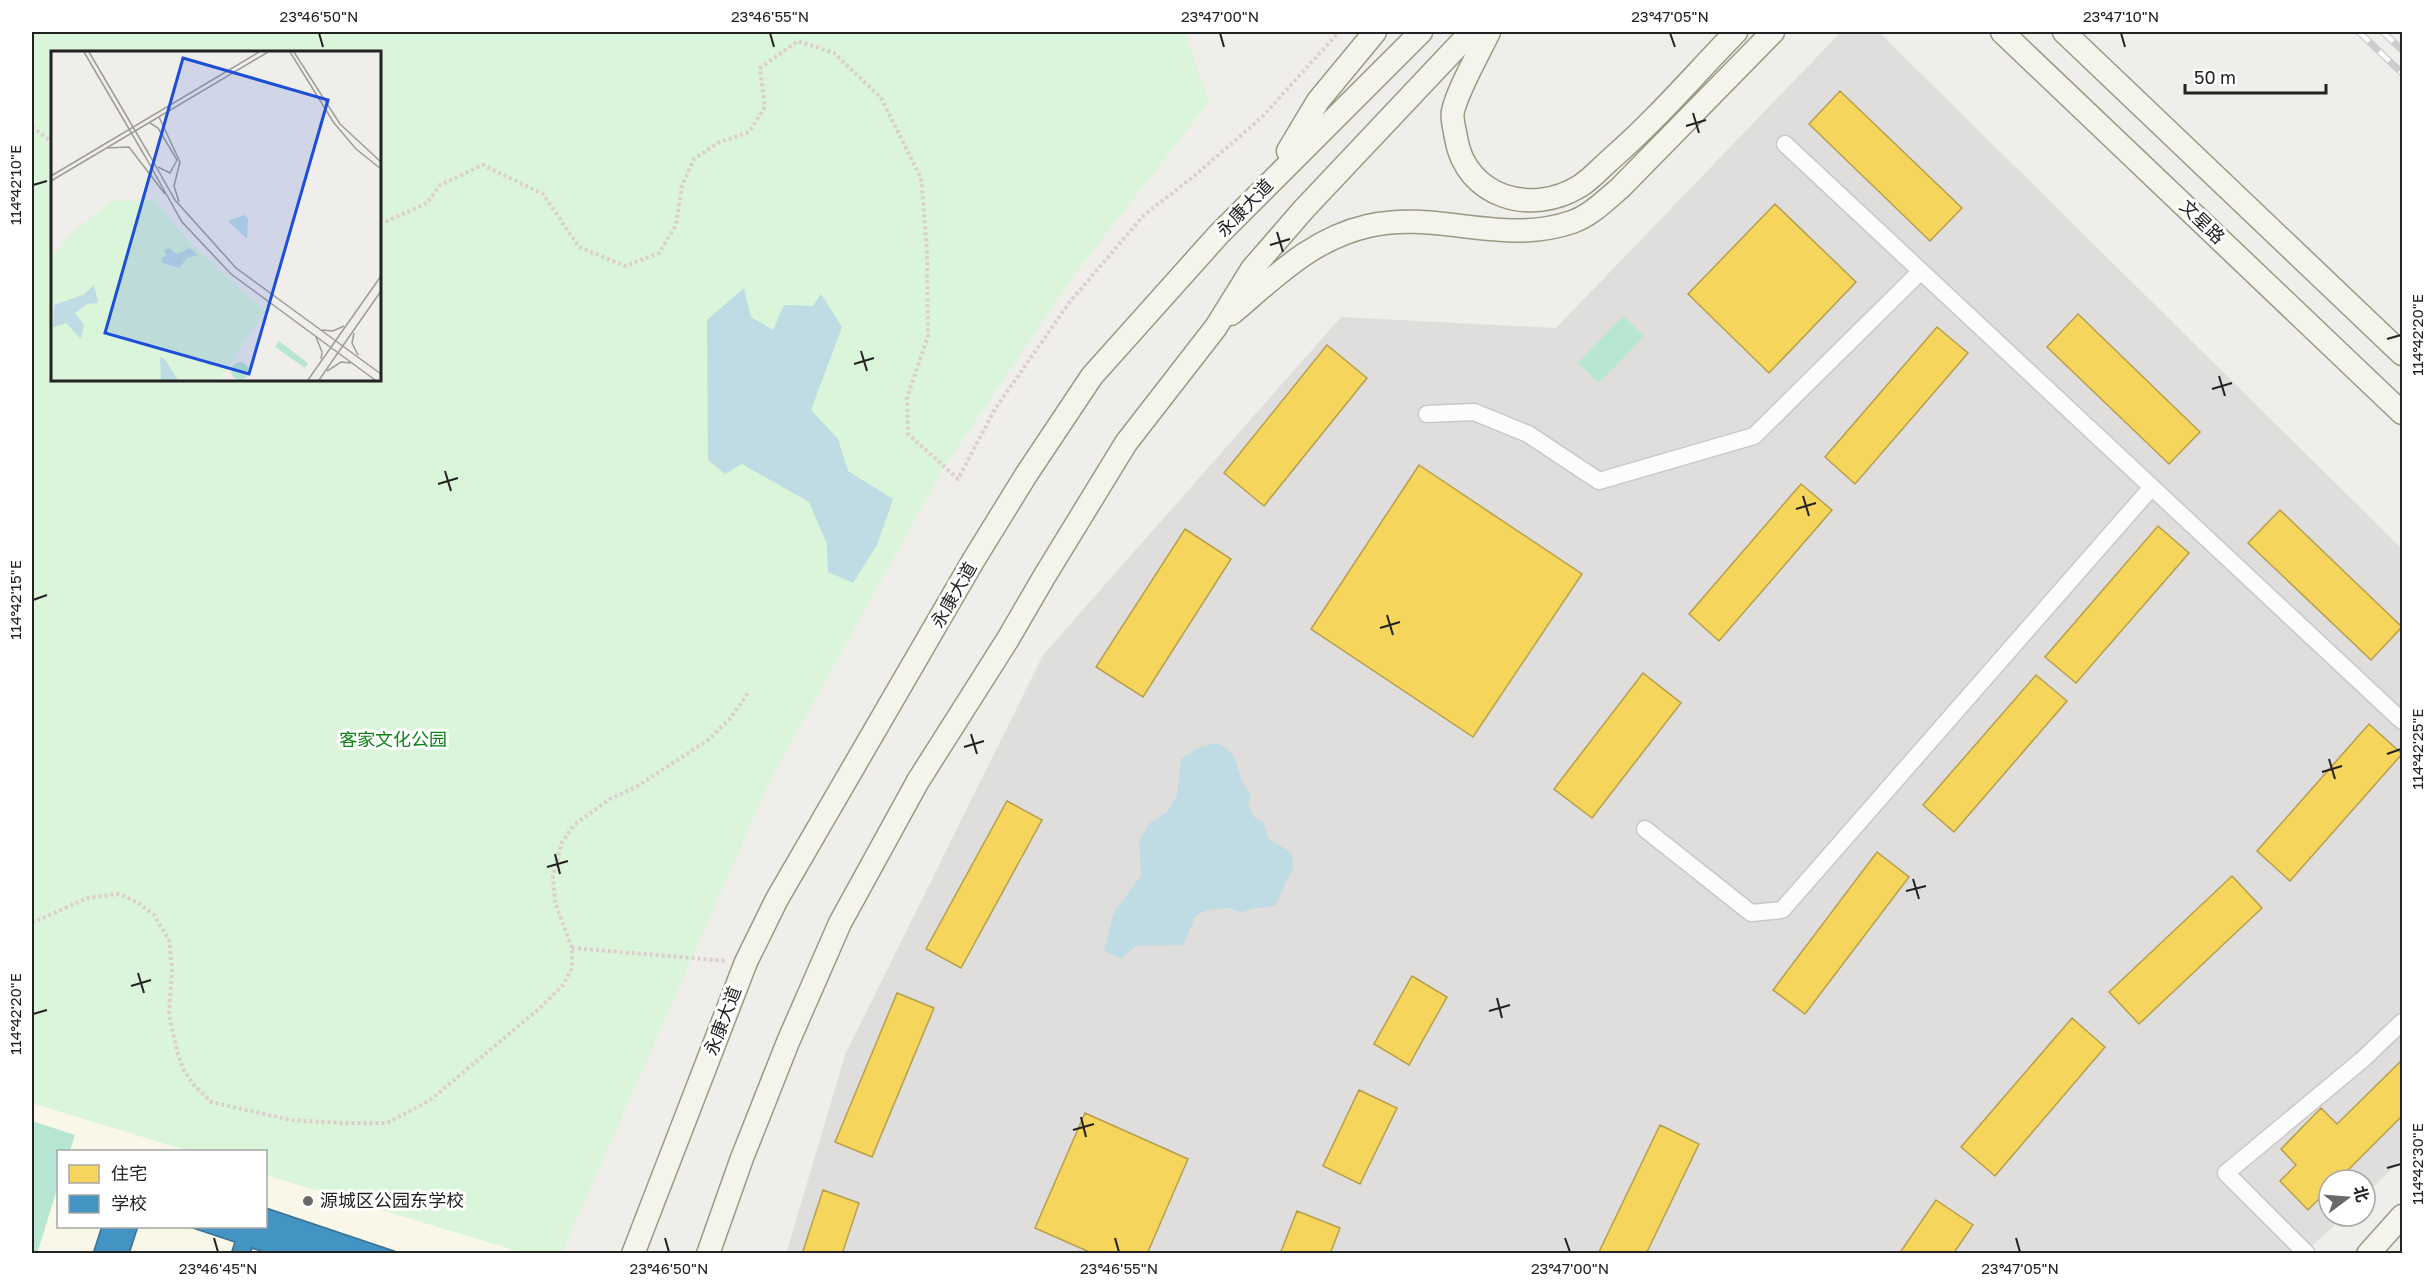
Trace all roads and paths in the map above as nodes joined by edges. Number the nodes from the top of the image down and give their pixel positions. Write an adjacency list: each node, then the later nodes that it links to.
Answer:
1 (1338, 32): 14 (path)
2 (1375, 32): 13 (main road)
3 (1421, 32): 13 (main road, 永康大道)
4 (1471, 32): 16 (main road)
5 (1489, 32): 6 (main road)
6 (1736, 32)
7 (1773, 32): 16 (main road)
8 (2002, 32): 18 (main road, 文星路)
9 (2064, 32): 17 (main road)
10 (32, 127): 11 (path)
11 (51, 141)
12 (1785, 144): 15 (street)
13 (1267, 185): 26 (main road, 永康大道)
14 (381, 218)
15 (1921, 271): 19 (street); 20 (street)
16 (1216, 327): 30 (main road)
17 (2403, 354)
18 (2403, 413)
19 (1427, 414)
20 (2152, 487): 22 (street); 23 (street)
21 (748, 693): 25 (path)
22 (2403, 721)
23 (1645, 829)
24 (32, 923): 25 (path)
25 (572, 948): 26 (path)
26 (746, 962): 29 (main road, 永康大道)
27 (2403, 1022): 31 (street)
28 (2403, 1216): 32 (main road)
29 (633, 1254)
30 (708, 1254)
31 (2307, 1254)
32 (2368, 1254)

